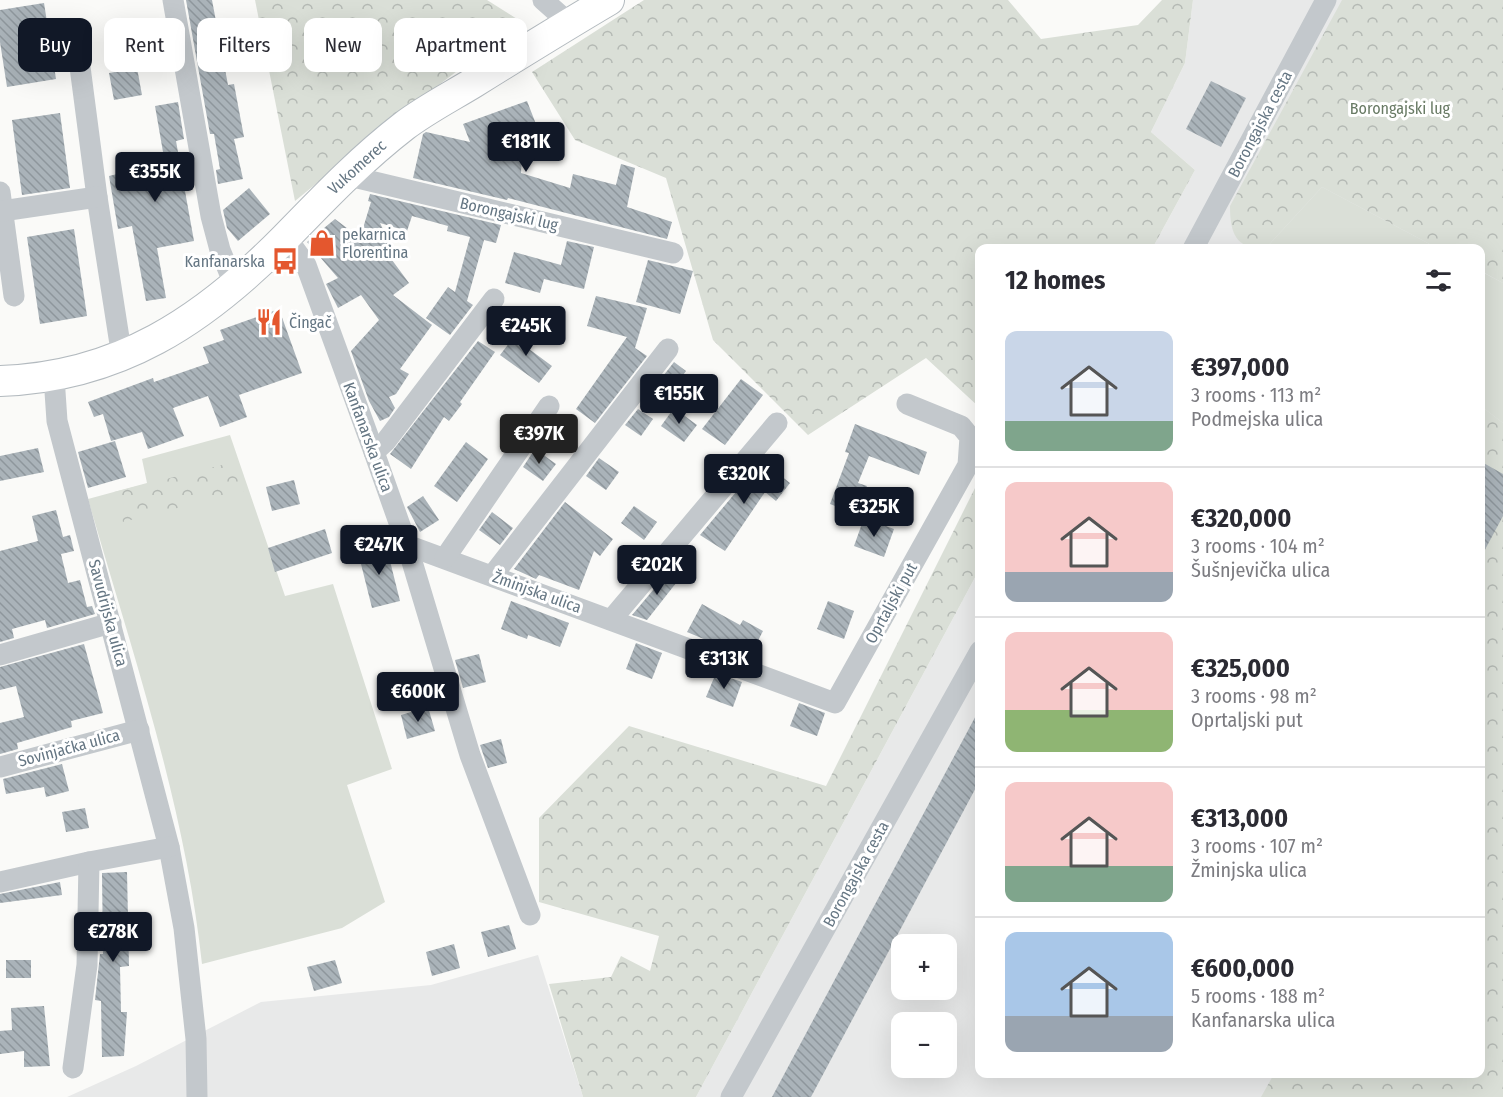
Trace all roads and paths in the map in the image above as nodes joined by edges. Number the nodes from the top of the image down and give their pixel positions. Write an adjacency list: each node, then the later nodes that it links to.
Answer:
1 (172, 0): 13 (street)
2 (543, 0): 5 (street)
3 (609, 0): 5 (street, Vukomerec)
4 (1326, 0): 11 (street, Borongajska cesta)
5 (569, 23): 7 (street, Vukomerec)
6 (80, 72): 8 (street)
7 (345, 175): 10 (street, Vukomerec); 12 (street, Borongajski lug)
8 (96, 197): 9 (street); 17 (street)
9 (1, 202): 14 (street)
10 (286, 237): 13 (street, Vukomerec); 23 (street, Kanfanarska ulica)
11 (1196, 244)
12 (673, 253)
13 (234, 284): 17 (street, Vukomerec)
14 (14, 296)
15 (494, 299): 23 (street)
16 (668, 349): 26 (street)
17 (122, 357): 18 (street, Vukomerec)
18 (54, 377): 19 (street, Vukomerec); 28 (street, Savudrijska ulica)
19 (0, 381)
20 (907, 404): 31 (street, Oprtaljski put)
21 (549, 406): 25 (street)
22 (777, 423): 27 (street)
23 (374, 452): 24 (street, Kanfanarska ulica)
24 (407, 545): 25 (street, Žminjska ulica); 37 (street, Kanfanarska ulica)
25 (444, 558): 26 (street, Žminjska ulica)
26 (492, 576): 27 (street, Žminjska ulica)
27 (611, 620): 31 (street, Žminjska ulica)
28 (111, 623): 29 (street); 32 (street, Savudrijska ulica)
29 (0, 655)
30 (975, 660): 40 (street, Borongajska cesta)
31 (835, 703)
32 (139, 730): 33 (street, Sovinjačka ulica); 34 (street, Savudrijska ulica)
33 (0, 767)
34 (169, 848): 35 (street); 39 (street, Savudrijska ulica)
35 (89, 862): 36 (street); 38 (street)
36 (0, 882)
37 (530, 915)
38 (73, 1068)
39 (197, 1097)
40 (731, 1097)

